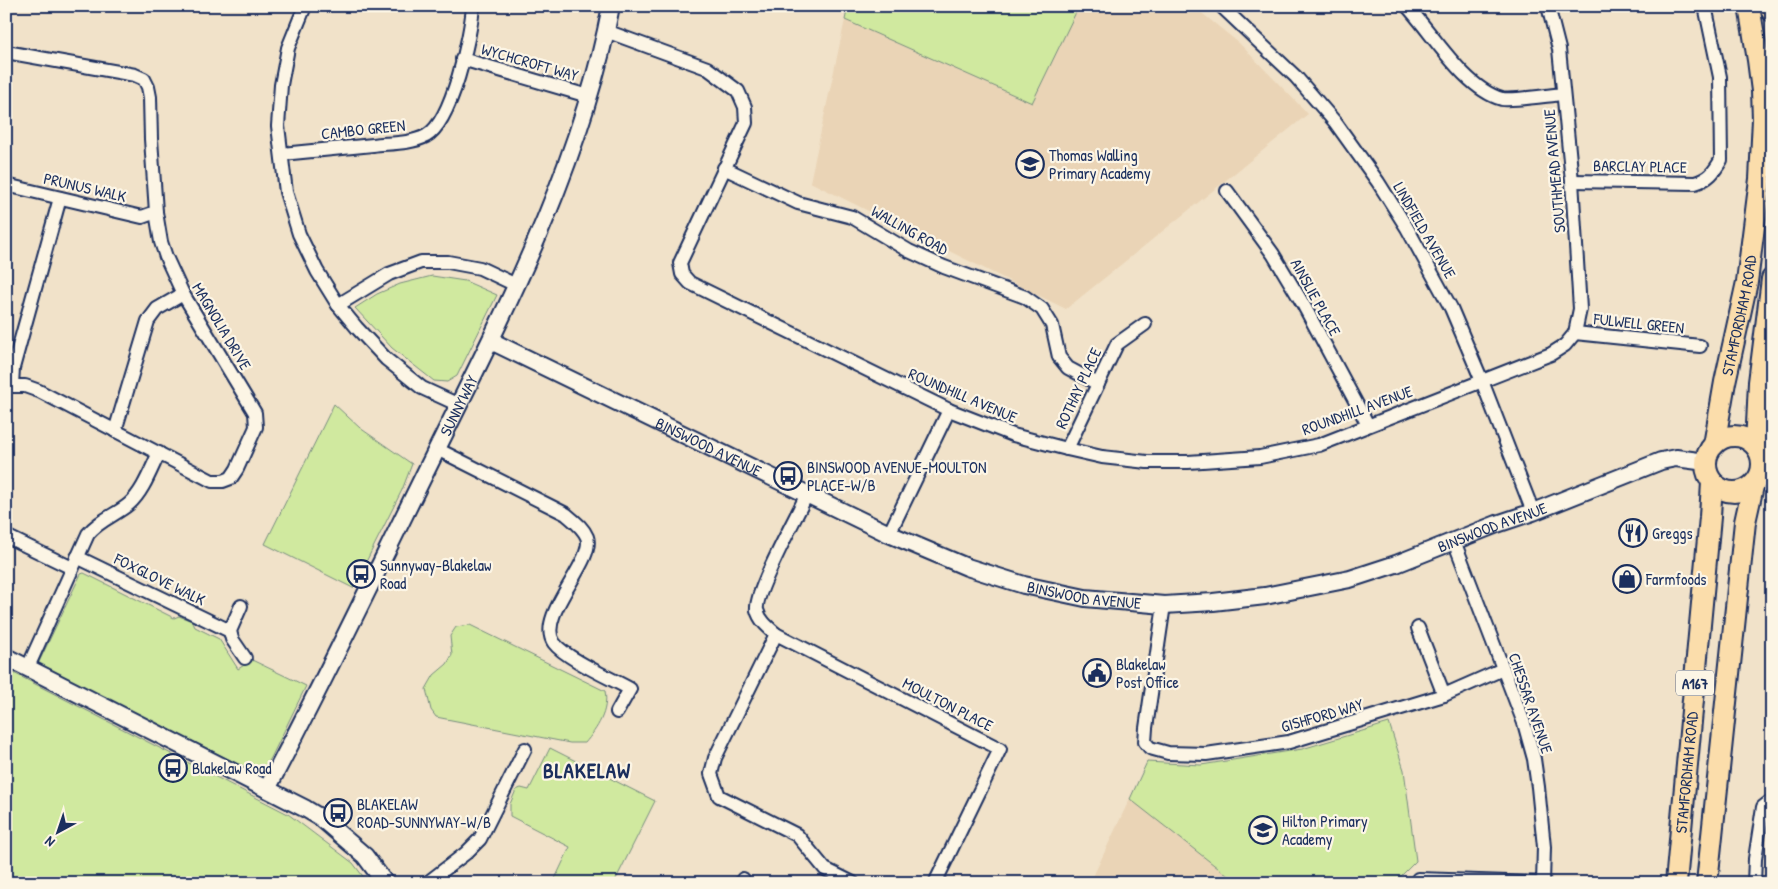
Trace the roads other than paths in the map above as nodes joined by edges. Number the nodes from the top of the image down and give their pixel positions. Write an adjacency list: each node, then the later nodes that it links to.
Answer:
1 (305, 6): 16 (street)
2 (473, 6): 13 (street, CAMBO GREEN)
3 (611, 6): 11 (street, SUNNYWAY)
4 (1221, 6): 31 (street, LINDFIELD AVENUE)
5 (1407, 6): 14 (street)
6 (1548, 6): 14 (street, SOUTHMEAD AVENUE)
7 (1705, 6): 18 (street, BARCLAY PLACE)
8 (1749, 6): 42 (main road, STAMFORDHAM ROAD)
9 (1771, 6): 10 (main road)
10 (1772, 11)
11 (606, 30): 15 (street, SUNNYWAY); 17 (street, ROUNDHILL AVENUE)
12 (6, 52): 22 (street, MAGNOLIA DRIVE)
13 (462, 59): 15 (street, WYCHCROFT WAY); 16 (street, CAMBO GREEN)
14 (1563, 94): 18 (street, SOUTHMEAD AVENUE)
15 (588, 96): 24 (street, SUNNYWAY)
16 (282, 154): 26 (street)
17 (724, 168): 32 (street, WALLING ROAD); 35 (street, ROUNDHILL AVENUE)
18 (1572, 181): 28 (street, SOUTHMEAD AVENUE)
19 (6, 185): 21 (street, PRUNUS WALK)
20 (1227, 191): 36 (street, AINSLIE PLACE)
21 (60, 198): 22 (street, PRUNUS WALK); 33 (street)
22 (156, 212): 25 (street, MAGNOLIA DRIVE)
23 (1772, 279): 38 (main road, STAMFORDHAM ROAD)
24 (516, 285): 26 (street); 29 (street, SUNNYWAY)
25 (183, 294): 37 (street); 41 (street, MAGNOLIA DRIVE)
26 (338, 305): 34 (street)
27 (1145, 324): 32 (street, ROTHAY PLACE)
28 (1575, 334): 30 (street, FULWELL GREEN); 31 (street, ROUNDHILL AVENUE)
29 (491, 341): 34 (street, SUNNYWAY); 45 (street, BINSWOOD AVENUE)
30 (1700, 346)
31 (1482, 381): 36 (street, ROUNDHILL AVENUE); 46 (street, LINDFIELD AVENUE)
32 (1098, 384): 40 (street, ROTHAY PLACE)
33 (9, 385): 37 (street, MAGNOLIA DRIVE)
34 (459, 405): 39 (street, SUNNYWAY)
35 (949, 410): 40 (street, ROUNDHILL AVENUE); 47 (street)
36 (1368, 425): 40 (street, ROUNDHILL AVENUE)
37 (115, 430): 41 (street, MAGNOLIA DRIVE)
38 (1756, 446): 42 (main road); 43 (main road)
39 (437, 449): 61 (street); 63 (street, SUNNYWAY)
40 (1067, 449)
41 (159, 453): 50 (street)
42 (1710, 453): 44 (main road); 46 (street, BINSWOOD AVENUE)
43 (1763, 475): 44 (main road); 72 (main road, STAMFORDHAM ROAD / A167)
44 (1712, 482): 71 (main road, STAMFORDHAM ROAD / A167)
45 (807, 494): 47 (street, BINSWOOD AVENUE); 55 (street, MOULTON PLACE)
46 (1534, 512): 49 (street, BINSWOOD AVENUE)
47 (889, 534): 51 (street, BINSWOOD AVENUE)
48 (6, 536): 50 (street, FOXGLOVE WALK)
49 (1454, 541): 51 (street, BINSWOOD AVENUE); 59 (street, CHESSAR AVENUE)
50 (75, 563): 54 (street, FOXGLOVE WALK); 58 (street)
51 (1164, 605): 60 (street, GISHFORD WAY)
52 (241, 606): 54 (street)
53 (1418, 628): 60 (street)
54 (230, 631): 57 (street)
55 (776, 634): 68 (street); 69 (street, MOULTON PLACE)
56 (6, 656): 58 (street)
57 (245, 658)
58 (28, 667): 63 (street)
59 (1503, 669): 60 (street, GISHFORD WAY); 70 (street, CHESSAR AVENUE)
60 (1444, 695)
61 (618, 712)
62 (525, 749): 67 (street)
63 (267, 789): 66 (street)
64 (1772, 800): 73 (street)
65 (1418, 879): 70 (street)
66 (385, 883)
67 (427, 883)
68 (853, 883)
69 (936, 883)
70 (1543, 883)
71 (1676, 883)
72 (1707, 883)
73 (1754, 883)

